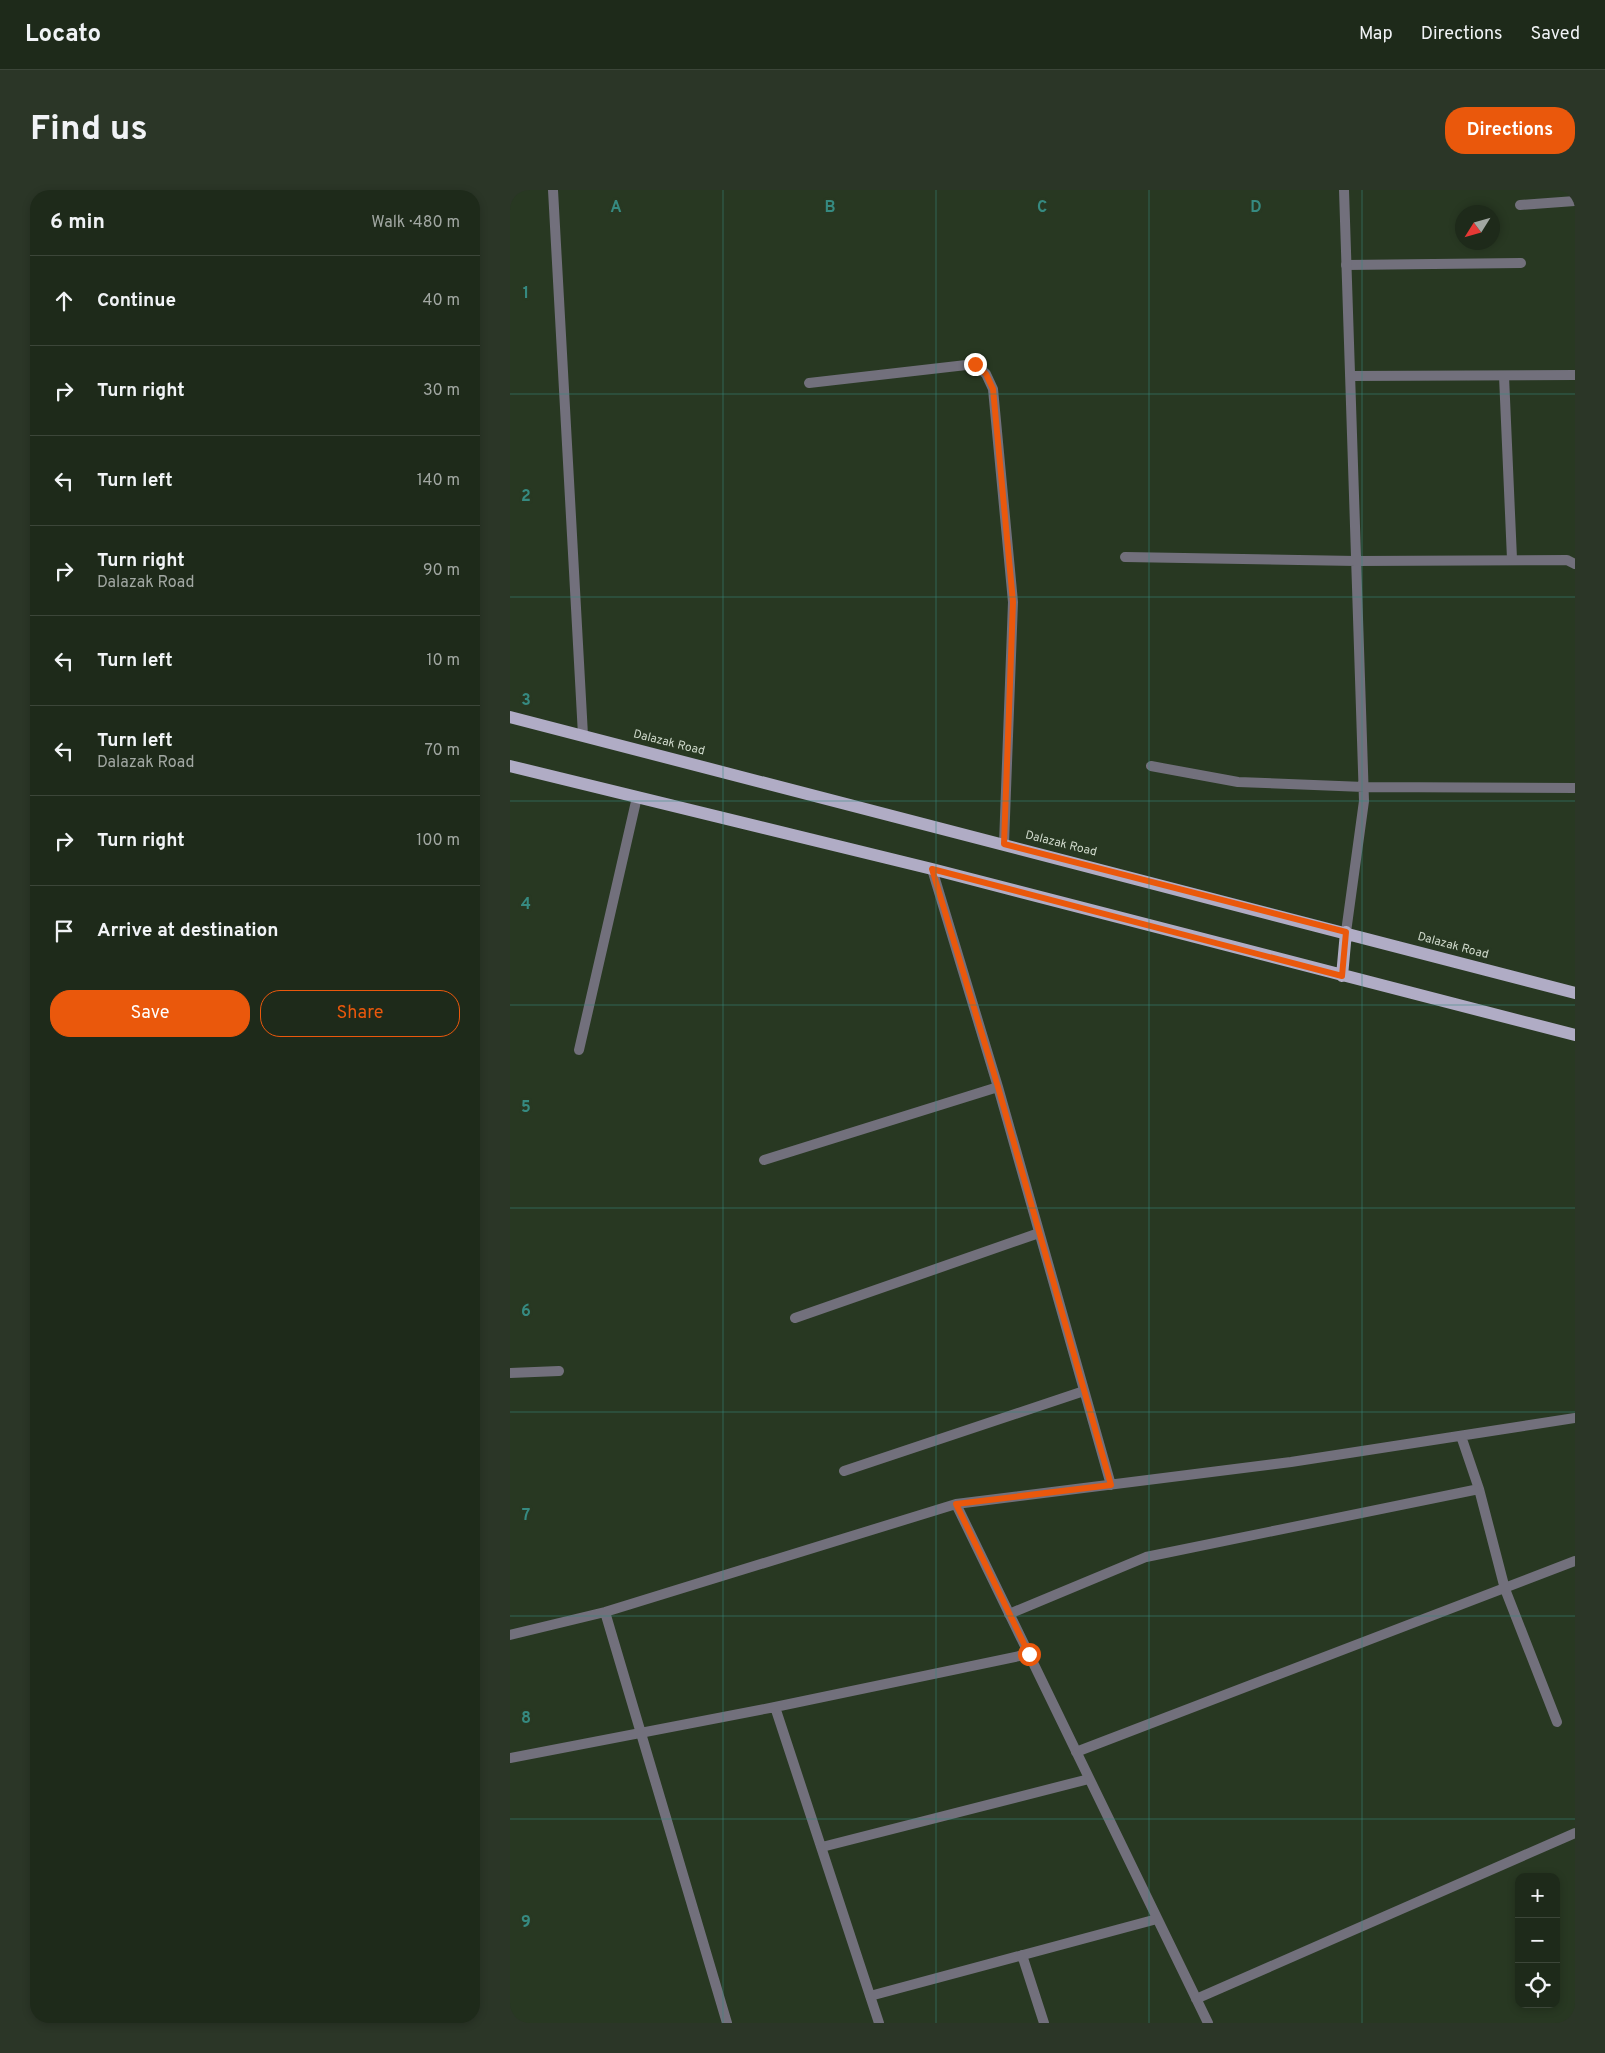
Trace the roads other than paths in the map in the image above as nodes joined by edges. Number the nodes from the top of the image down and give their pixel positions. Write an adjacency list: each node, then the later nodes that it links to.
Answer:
1 (553, 190): 16 (street)
2 (1344, 190): 6 (street)
3 (1575, 200): 4 (street)
4 (1520, 206)
5 (1521, 262): 6 (street)
6 (1346, 265): 8 (street)
7 (1575, 375): 9 (street)
8 (1350, 376): 9 (street); 13 (street)
9 (1504, 376): 12 (street)
10 (809, 383): 22 (street)
11 (1125, 557): 13 (street)
12 (1512, 559): 13 (street); 14 (street)
13 (1356, 561): 19 (street)
14 (1575, 564)
15 (510, 717): 16 (main road, Dalazak Road)
16 (584, 736): 22 (main road, Dalazak Road)
17 (510, 766): 21 (main road)
18 (1151, 766): 19 (street)
19 (1364, 787): 20 (street); 24 (street)
20 (1575, 788)
21 (637, 797): 23 (main road); 28 (street)
22 (1004, 844): 24 (main road, Dalazak Road)
23 (932, 869): 25 (main road); 29 (street)
24 (1346, 932): 25 (main road); 26 (main road, Dalazak Road)
25 (1342, 976): 27 (main road)
26 (1575, 993)
27 (1575, 1035)
28 (579, 1050)
29 (998, 1087): 30 (street); 31 (street)
30 (764, 1160)
31 (1039, 1233): 32 (street); 35 (street)
32 (795, 1318)
33 (559, 1370): 34 (street)
34 (510, 1373)
35 (1084, 1391): 38 (street); 39 (street)
36 (1575, 1418): 37 (street)
37 (1461, 1436): 39 (street); 40 (street)
38 (844, 1471)
39 (1111, 1485): 41 (street)
40 (1479, 1489): 43 (street); 45 (street)
41 (956, 1504): 44 (street); 45 (street)
42 (1575, 1561): 43 (street)
43 (1505, 1588): 49 (street); 51 (street)
44 (605, 1612): 46 (street); 50 (street)
45 (1009, 1614): 47 (street)
46 (510, 1635)
47 (1029, 1654): 48 (street); 51 (street)
48 (775, 1707): 50 (street); 55 (street)
49 (1557, 1722)
50 (640, 1733): 52 (street); 60 (street)
51 (1076, 1752): 53 (street)
52 (510, 1758)
53 (1089, 1779): 55 (street); 56 (street)
54 (1575, 1833): 59 (street)
55 (822, 1848): 58 (street)
56 (1157, 1919): 57 (street); 59 (street)
57 (1022, 1955): 58 (street); 62 (street)
58 (870, 1996): 61 (street)
59 (1196, 1999): 63 (street)
60 (727, 2023)
61 (879, 2023)
62 (1044, 2023)
63 (1208, 2023)

